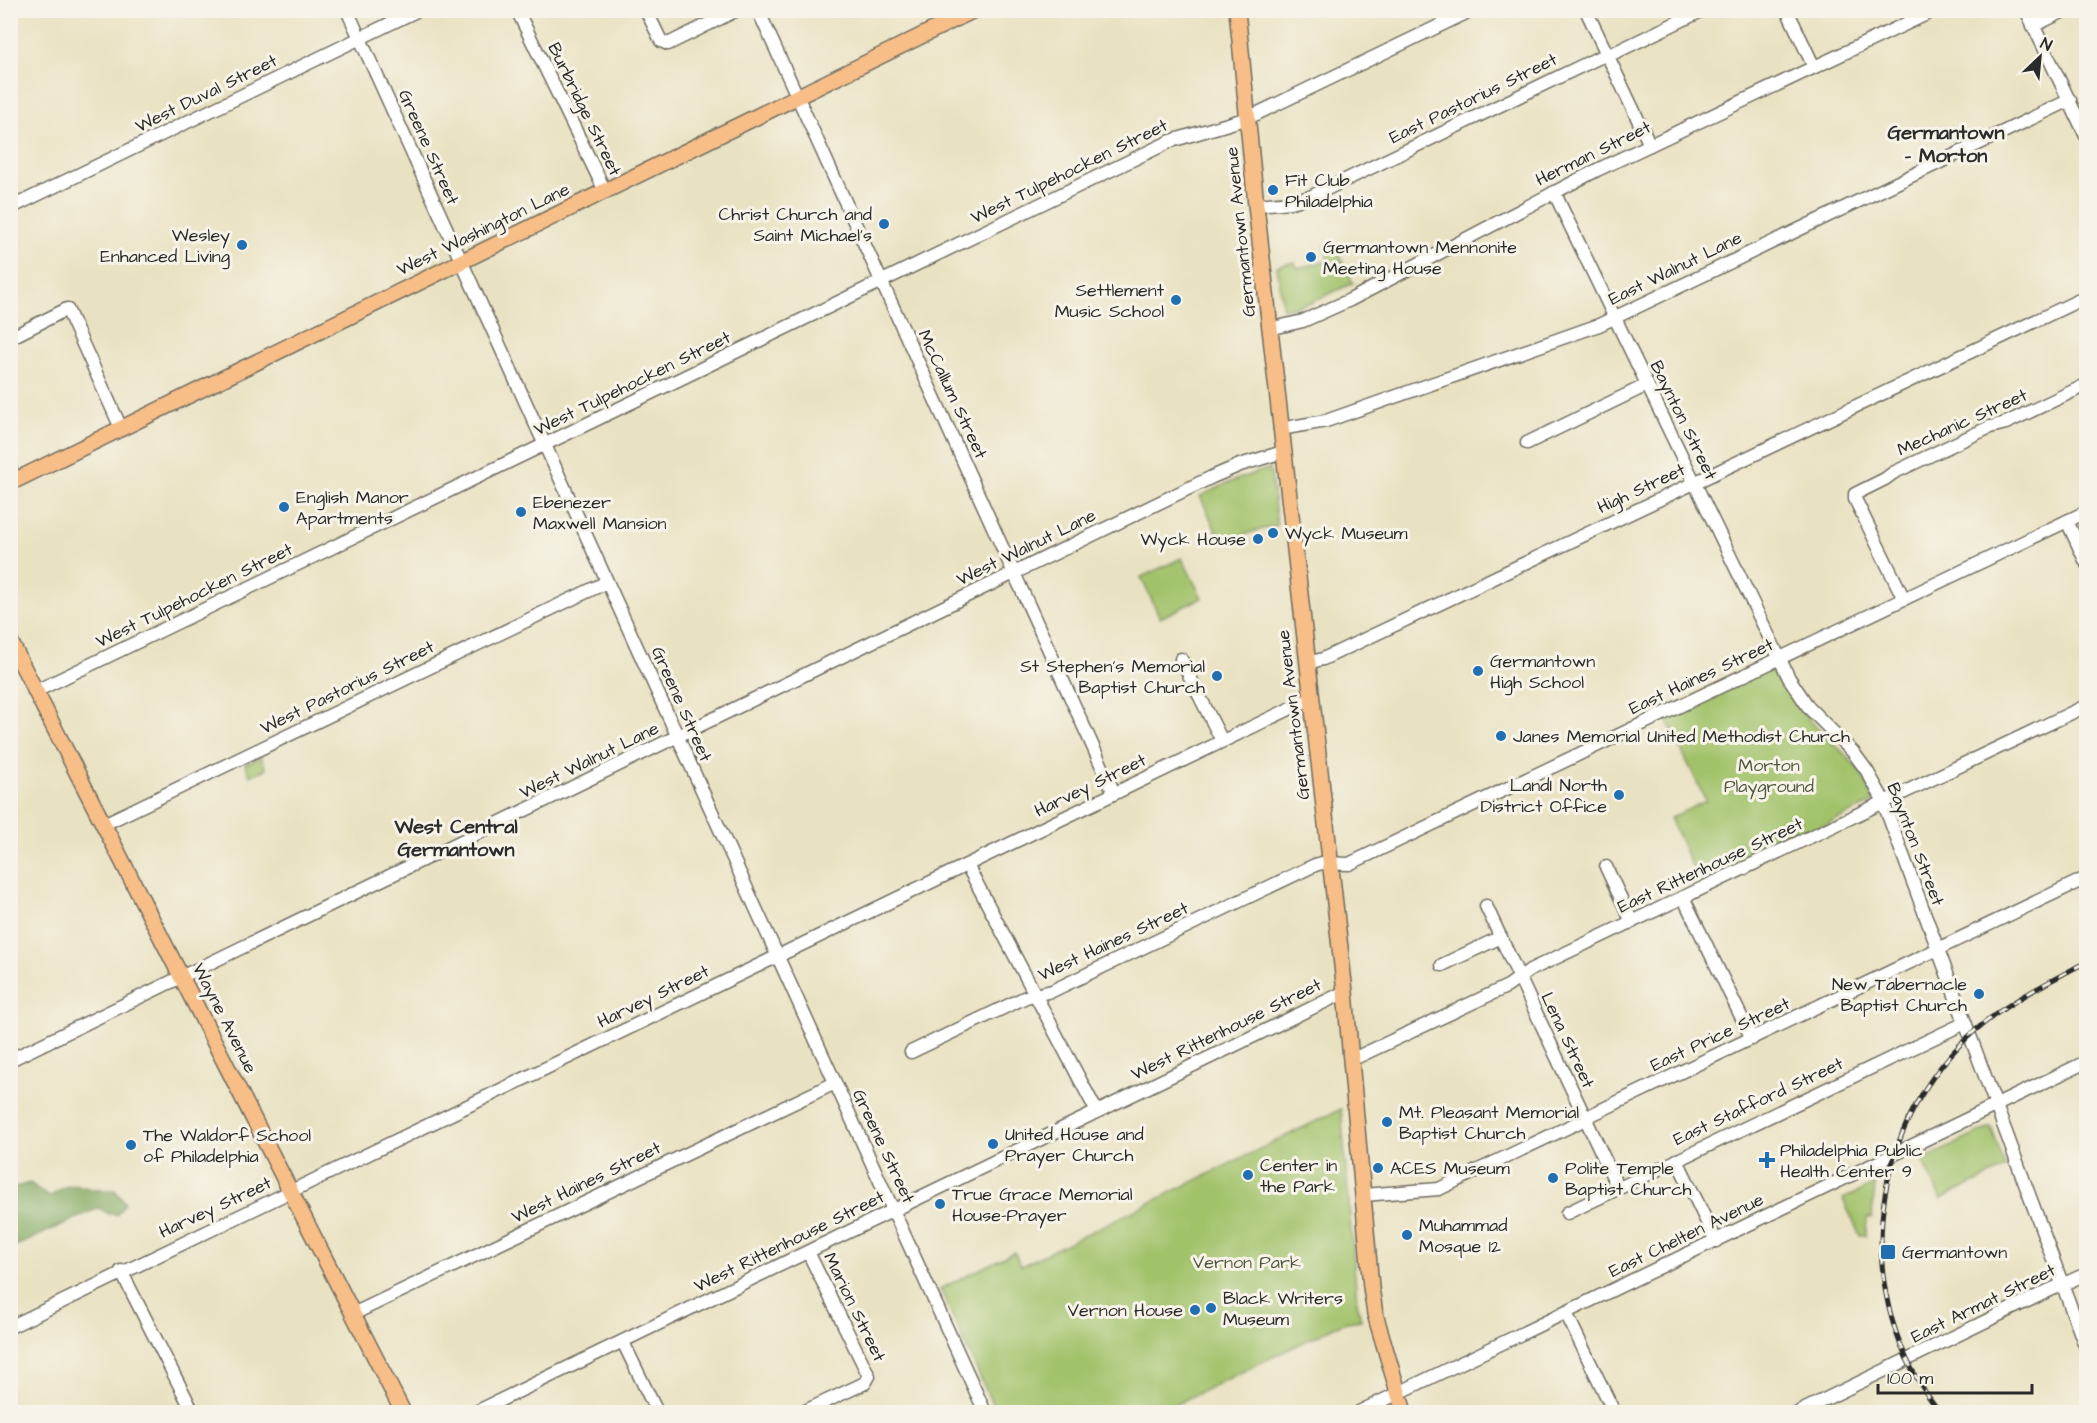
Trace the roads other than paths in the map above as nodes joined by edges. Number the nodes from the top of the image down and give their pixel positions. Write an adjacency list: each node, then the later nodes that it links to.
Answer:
1 (347, 10): 17 (street, Greene Street)
2 (418, 10): 17 (street, West Duval Street)
3 (517, 10): 25 (street, Burbridge Street)
4 (646, 10): 5 (street)
5 (737, 10)
6 (758, 10): 20 (street, McCallum Street)
7 (974, 10): 20 (main road, West Washington Lane)
8 (1237, 10): 22 (main road, Germantown Avenue)
9 (1472, 10): 22 (street, West Tulpehocken Street)
10 (1586, 10): 18 (street)
11 (1703, 10): 18 (street, East Pastorius Street)
12 (1787, 10): 19 (street)
13 (1935, 10): 19 (street, Herman Street)
14 (2026, 10): 16 (street)
15 (2066, 10): 16 (street)
16 (2034, 26): 21 (street)
17 (360, 39): 28 (street, West Duval Street); 29 (street, Greene Street)
18 (1607, 55): 24 (street); 27 (street, East Pastorius Street)
19 (1814, 67): 24 (street, Herman Street)
20 (797, 97): 25 (main road, West Washington Lane); 30 (street, McCallum Street)
21 (2070, 100): 23 (street); 32 (street, East Walnut Lane)
22 (1248, 118): 27 (main road, Germantown Avenue); 30 (street, West Tulpehocken Street)
23 (2086, 136)
24 (1650, 145): 26 (street, Herman Street)
25 (605, 191): 29 (main road, West Washington Lane)
26 (1554, 192): 32 (street, Baynton Street); 33 (street, Herman Street)
27 (1256, 205): 33 (main road, Germantown Avenue)
28 (10, 208)
29 (461, 261): 37 (main road, West Washington Lane); 40 (street, Greene Street)
30 (881, 282): 40 (street, West Tulpehocken Street); 47 (street, McCallum Street)
31 (2086, 297): 43 (street, High Street)
32 (1614, 317): 35 (street, Baynton Street); 38 (street, East Walnut Lane)
33 (1269, 329): 38 (main road, Germantown Avenue)
34 (10, 338): 37 (street)
35 (1647, 385): 39 (street); 43 (street, Baynton Street)
36 (2086, 385): 49 (street, Mechanic Street)
37 (121, 428): 42 (main road, West Washington Lane)
38 (1281, 429): 41 (main road, Germantown Avenue)
39 (1527, 443)
40 (545, 445): 48 (street, Greene Street); 54 (street, West Tulpehocken Street)
41 (1283, 452): 47 (street, West Walnut Lane); 53 (main road, Germantown Avenue)
42 (12, 477)
43 (1695, 483): 51 (street, Baynton Street); 53 (street, High Street)
44 (2086, 512): 45 (street, East Haines Street)
45 (2067, 521): 46 (street); 49 (street, East Haines Street)
46 (2086, 562)
47 (1014, 573): 57 (street, West Walnut Lane); 59 (street, McCallum Street)
48 (607, 582): 57 (street, Greene Street); 61 (street, West Pastorius Street)
49 (1904, 599): 51 (street, East Haines Street)
50 (10, 641): 54 (main road, Wayne Avenue)
51 (1780, 658): 60 (street, Baynton Street); 62 (street, East Haines Street)
52 (1181, 659): 58 (street)
53 (1307, 663): 55 (main road, Germantown Avenue)
54 (36, 692): 61 (main road, Wayne Avenue)
55 (1310, 699): 58 (street, Harvey Street); 62 (main road, Germantown Avenue)
56 (2086, 706): 60 (street, East Rittenhouse Street)
57 (677, 737): 71 (street, Greene Street); 73 (street, West Walnut Lane)
58 (1222, 741): 59 (street, Harvey Street)
59 (1114, 793): 63 (street, Harvey Street)
60 (1883, 802): 66 (street, East Rittenhouse Street); 70 (street, Baynton Street)
61 (104, 824): 73 (main road, Wayne Avenue)
62 (1330, 863): 75 (main road, Germantown Avenue); 76 (street, West Haines Street)
63 (967, 865): 71 (street, Harvey Street); 76 (street)
64 (1606, 867): 68 (street)
65 (2086, 879): 70 (street, East Price Street)
66 (1683, 897): 68 (street, East Rittenhouse Street); 78 (street)
67 (1486, 906): 69 (street, Lena Street)
68 (1632, 922): 74 (street, East Rittenhouse Street)
69 (1501, 938): 72 (street); 74 (street, Lena Street)
70 (1938, 950): 77 (street, Baynton Street); 78 (street, East Price Street)
71 (777, 956): 83 (street, Greene Street); 89 (street, Harvey Street)
72 (1442, 965)
73 (182, 977): 80 (street, West Walnut Lane); 89 (main road, Wayne Avenue)
74 (1520, 977): 81 (street, East Rittenhouse Street); 86 (street, Lena Street)
75 (1345, 992): 81 (main road, Germantown Avenue); 85 (street, West Rittenhouse Street)
76 (1036, 996): 79 (street, West Haines Street); 85 (street)
77 (1965, 1023): 84 (street, Baynton Street); 87 (street, East Stafford Street)
78 (1752, 1039): 86 (street, East Price Street)
79 (911, 1052)
80 (10, 1060)
81 (1351, 1060): 90 (main road, Germantown Avenue)
82 (2086, 1062): 84 (street, East Chelten Avenue)
83 (835, 1083): 91 (street, Greene Street); 99 (street, West Haines Street)
84 (1996, 1106): 93 (street, East Chelten Avenue); 97 (street, Baynton Street)
85 (1097, 1112): 91 (street, West Rittenhouse Street)
86 (1585, 1119): 88 (street, Lena Street); 90 (street, East Price Street)
87 (1677, 1160): 88 (street, East Stafford Street); 93 (street)
88 (1618, 1188): 92 (street, East Stafford Street)
89 (291, 1191): 95 (street, Harvey Street); 99 (main road, Wayne Avenue)
90 (1363, 1195): 103 (main road, Germantown Avenue)
91 (893, 1210): 94 (street, West Rittenhouse Street); 110 (street, Greene Street)
92 (1567, 1213)
93 (1716, 1241): 98 (street, East Chelten Avenue)
94 (808, 1252): 101 (street, West Rittenhouse Street); 109 (street, Marion Street)
95 (121, 1272): 100 (street, Harvey Street); 105 (street)
96 (2086, 1274): 97 (street, East Armat Street)
97 (2063, 1284): 102 (street, Baynton Street); 104 (street, East Armat Street)
98 (1566, 1313): 103 (street, East Chelten Avenue); 113 (street)
99 (353, 1314): 106 (main road, Wayne Avenue)
100 (10, 1326)
101 (622, 1342): 107 (street, West Rittenhouse Street); 108 (street)
102 (2086, 1348)
103 (1398, 1394): 111 (street, East Chelten Avenue); 112 (main road, Germantown Avenue)
104 (1819, 1408): 114 (street, East Armat Street)
105 (193, 1413)
106 (404, 1413)
107 (476, 1413)
108 (657, 1413)
109 (802, 1413)
110 (985, 1413)
111 (1359, 1413)
112 (1404, 1413)
113 (1614, 1413)
114 (1799, 1413)

